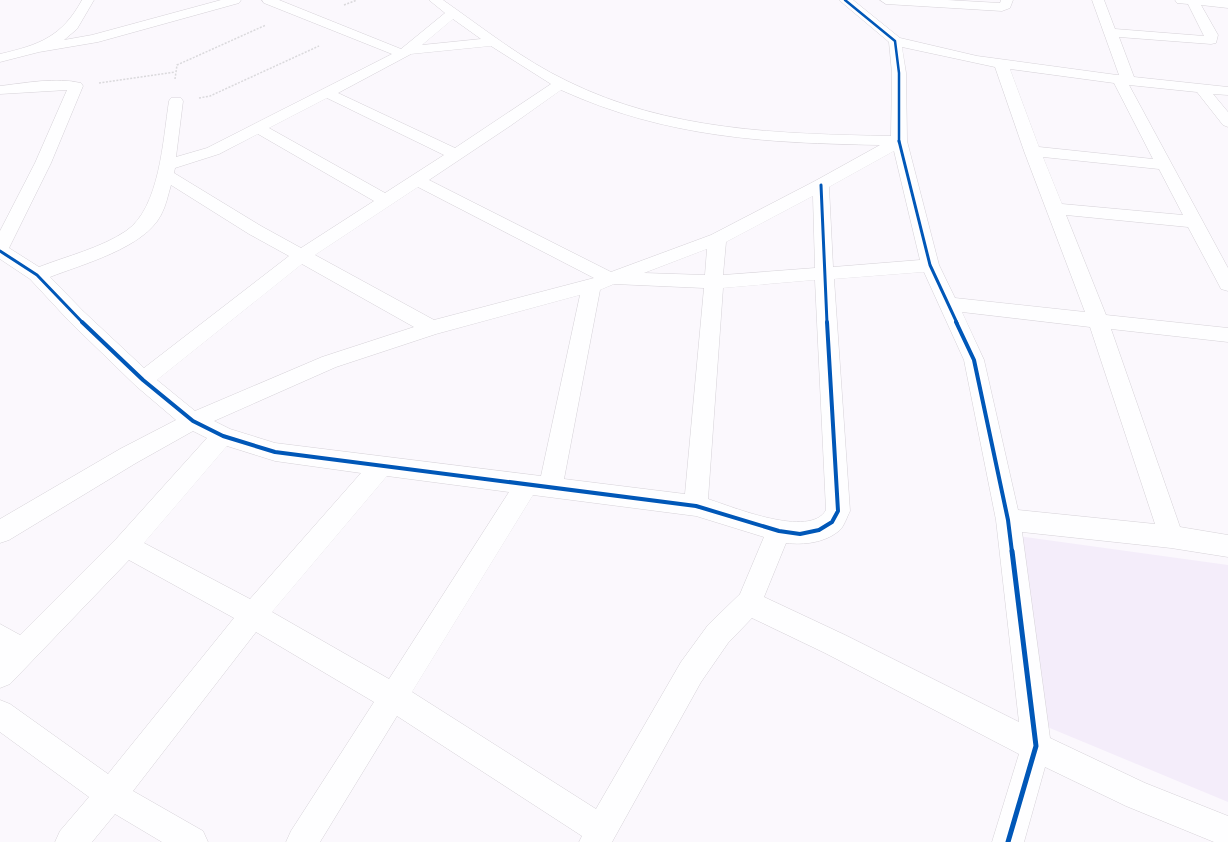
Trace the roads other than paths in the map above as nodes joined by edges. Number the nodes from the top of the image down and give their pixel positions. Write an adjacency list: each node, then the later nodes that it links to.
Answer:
1 (88, 0): 17 (street)
2 (235, 0): 17 (street)
3 (268, 0): 18 (street)
4 (435, 0): 13 (street)
5 (845, 0): 15 (street)
6 (886, 0): 10 (street)
7 (1007, 0): 10 (street)
8 (1098, 0): 14 (street)
9 (1178, 0): 11 (street)
10 (920, 1)
11 (1192, 1): 12 (street); 14 (street)
12 (1228, 4)
13 (453, 13): 16 (street); 18 (street)
14 (1111, 33): 21 (street)
15 (895, 41): 20 (street); 30 (street)
16 (492, 42): 18 (street); 22 (street)
17 (39, 48): 19 (street)
18 (406, 52): 26 (street)
19 (0, 58)
20 (1001, 64): 21 (street); 31 (street)
21 (1124, 79): 23 (street); 33 (street)
22 (560, 84): 30 (street); 32 (street)
23 (1201, 88): 25 (street); 28 (street)
24 (0, 90): 41 (street)
25 (1228, 91)
26 (327, 93): 29 (street); 32 (street)
27 (176, 101): 34 (street)
28 (1228, 122)
29 (258, 128): 34 (street); 37 (street)
30 (899, 141): 36 (street); 43 (street)
31 (1032, 151): 33 (street); 38 (street)
32 (456, 155): 35 (street)
33 (1166, 165): 39 (street)
34 (166, 170): 42 (street); 45 (street)
35 (416, 180): 37 (street); 46 (street)
36 (821, 185): 40 (street); 44 (street)
37 (386, 201): 42 (street)
38 (1055, 209): 39 (street); 50 (street)
39 (1195, 222): 48 (street)
40 (717, 239): 46 (street); 47 (street)
41 (0, 250): 45 (street)
42 (302, 255): 51 (street); 53 (street)
43 (930, 265): 44 (street); 49 (street)
44 (824, 273): 47 (street); 60 (street)
45 (37, 275): 53 (street)
46 (600, 282): 47 (street); 51 (street); 57 (street)
47 (715, 282): 58 (street)
48 (1228, 285)
49 (948, 304): 50 (street); 59 (street)
50 (1098, 320): 52 (street); 62 (street)
51 (432, 328): 54 (street)
52 (1228, 335)
53 (143, 380): 54 (street)
54 (193, 421): 55 (street); 61 (street)
55 (223, 436): 56 (street); 63 (street)
56 (381, 466): 57 (street); 66 (street)
57 (539, 485): 58 (street); 69 (street)
58 (696, 506): 60 (street)
59 (1008, 520): 62 (street); 71 (street)
60 (779, 531): 65 (street)
61 (0, 532)
62 (1171, 537): 64 (street)
63 (126, 546): 66 (street); 67 (street)
64 (1228, 546)
65 (749, 603): 71 (street); 74 (street)
66 (253, 615): 69 (street); 72 (street)
67 (11, 644): 68 (street)
68 (0, 674)
69 (394, 696): 74 (street); 77 (street)
70 (0, 714): 72 (street)
71 (1036, 746): 73 (street); 78 (street)
72 (111, 795): 75 (street); 76 (street)
73 (1228, 832)
74 (598, 836)
75 (71, 842)
76 (192, 842)
77 (302, 842)
78 (1008, 842)

